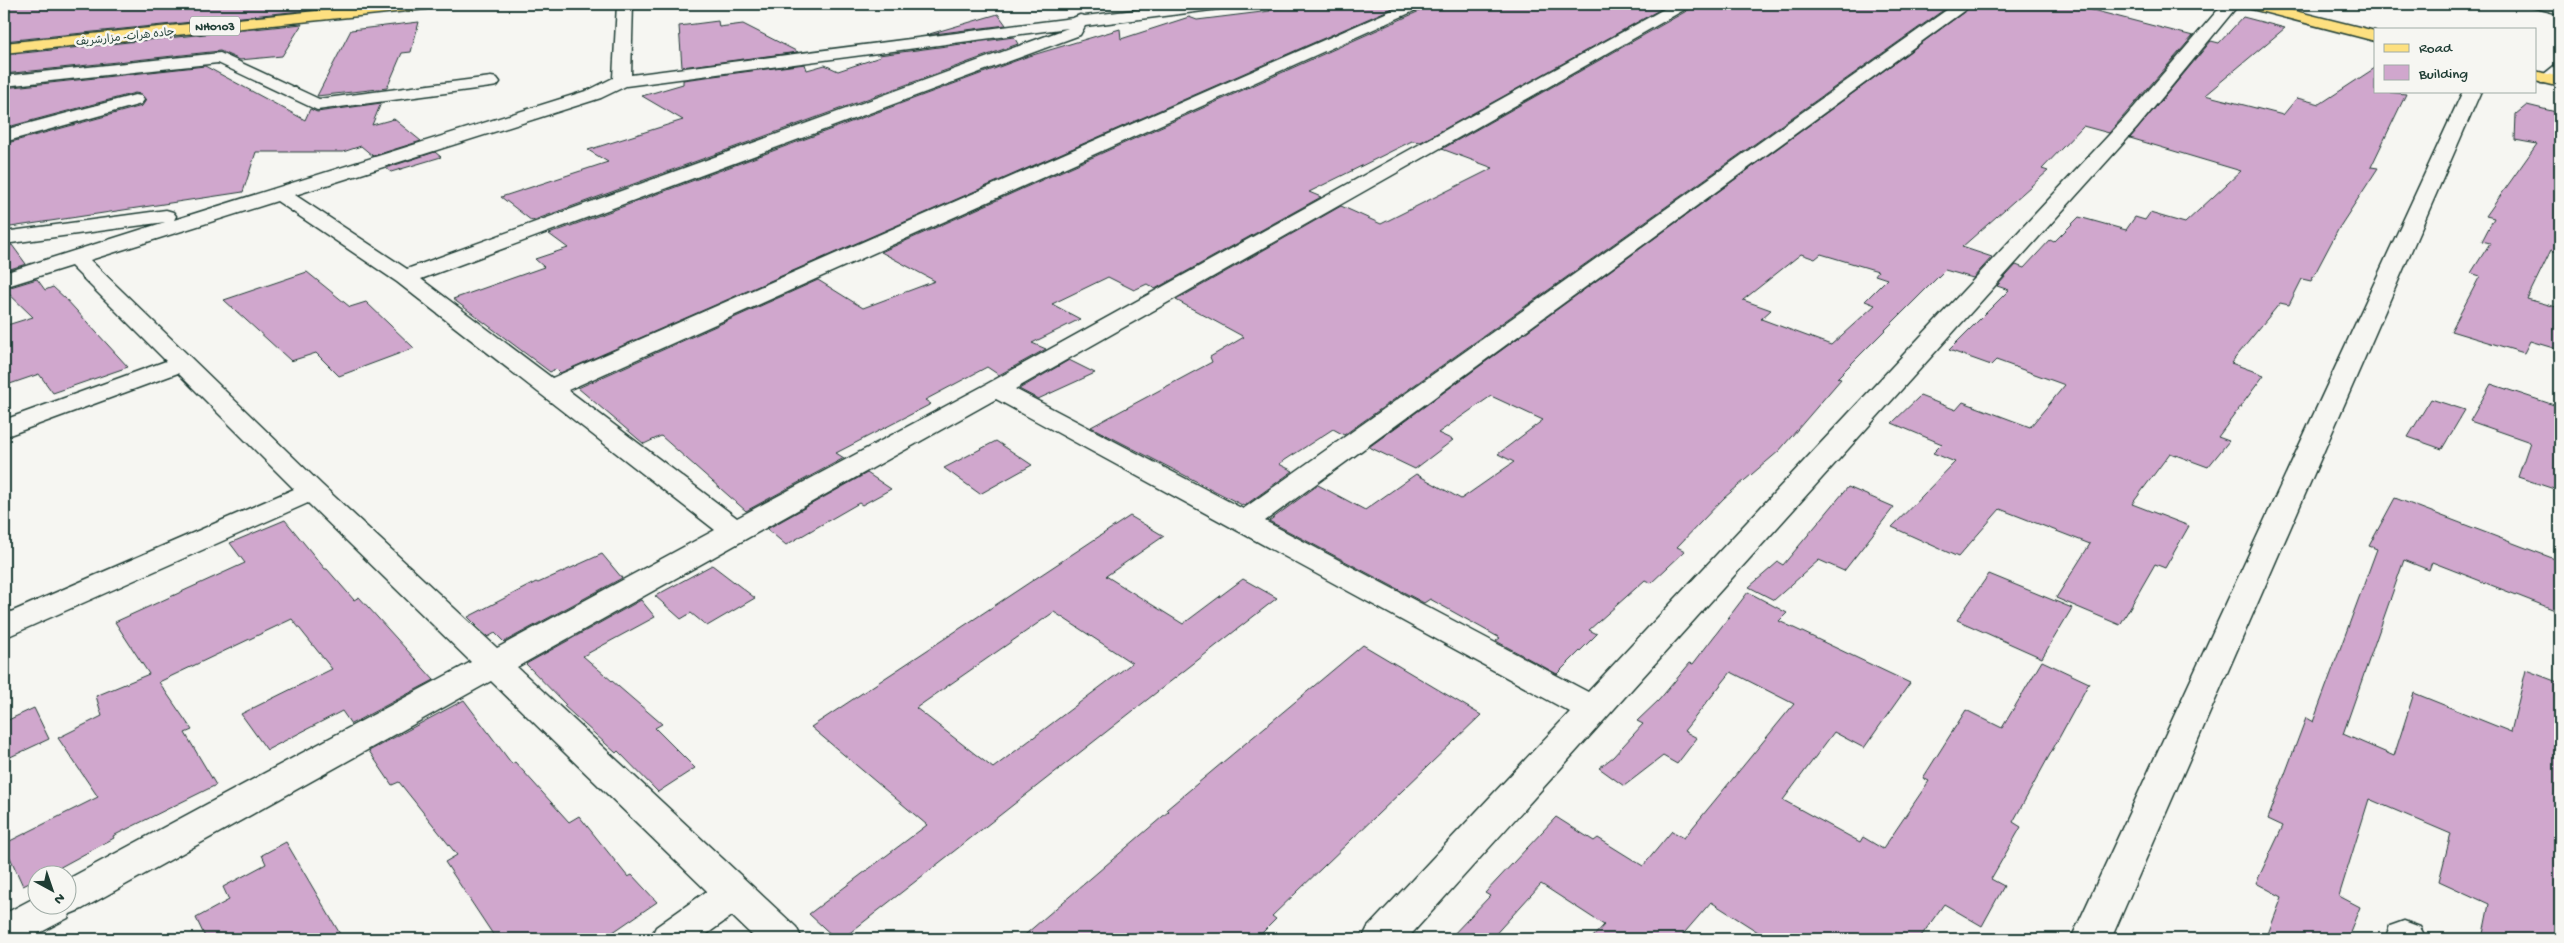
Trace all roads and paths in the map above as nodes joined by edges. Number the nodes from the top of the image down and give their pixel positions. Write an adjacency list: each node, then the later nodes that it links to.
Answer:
1 (426, 4): 13 (main road, جاده هرات- مزارشریف / NH0103)
2 (625, 4): 16 (street)
3 (1219, 4): 11 (street)
4 (1418, 4): 27 (street)
5 (1684, 4): 28 (street)
6 (1965, 4): 31 (street)
7 (2231, 4): 35 (street)
8 (2249, 4): 12 (main road)
9 (2537, 4): 10 (street)
10 (2560, 9)
11 (1080, 20): 16 (street); 24 (street)
12 (2374, 36)
13 (4, 48)
14 (4, 81): 15 (street)
15 (491, 82)
16 (622, 82): 20 (street)
17 (2472, 92): 43 (street)
18 (135, 100): 19 (street)
19 (4, 136)
20 (280, 194): 21 (street); 24 (street)
21 (245, 205): 22 (street); 23 (street)
22 (4, 238)
23 (75, 258): 25 (street); 26 (street)
24 (405, 277): 27 (street)
25 (4, 280)
26 (183, 363): 29 (street); 30 (street)
27 (550, 388): 32 (street)
28 (996, 389): 31 (street); 32 (street)
29 (4, 429)
30 (312, 491): 33 (street); 34 (street)
31 (1244, 522): 35 (street)
32 (736, 531): 34 (street)
33 (4, 628)
34 (493, 664): 36 (street); 37 (street)
35 (1593, 709): 42 (street)
36 (78, 892)
37 (734, 893): 40 (street); 41 (street)
38 (35, 916): 39 (street)
39 (4, 933)
40 (670, 939)
41 (782, 939)
42 (1382, 939)
43 (2091, 939)

